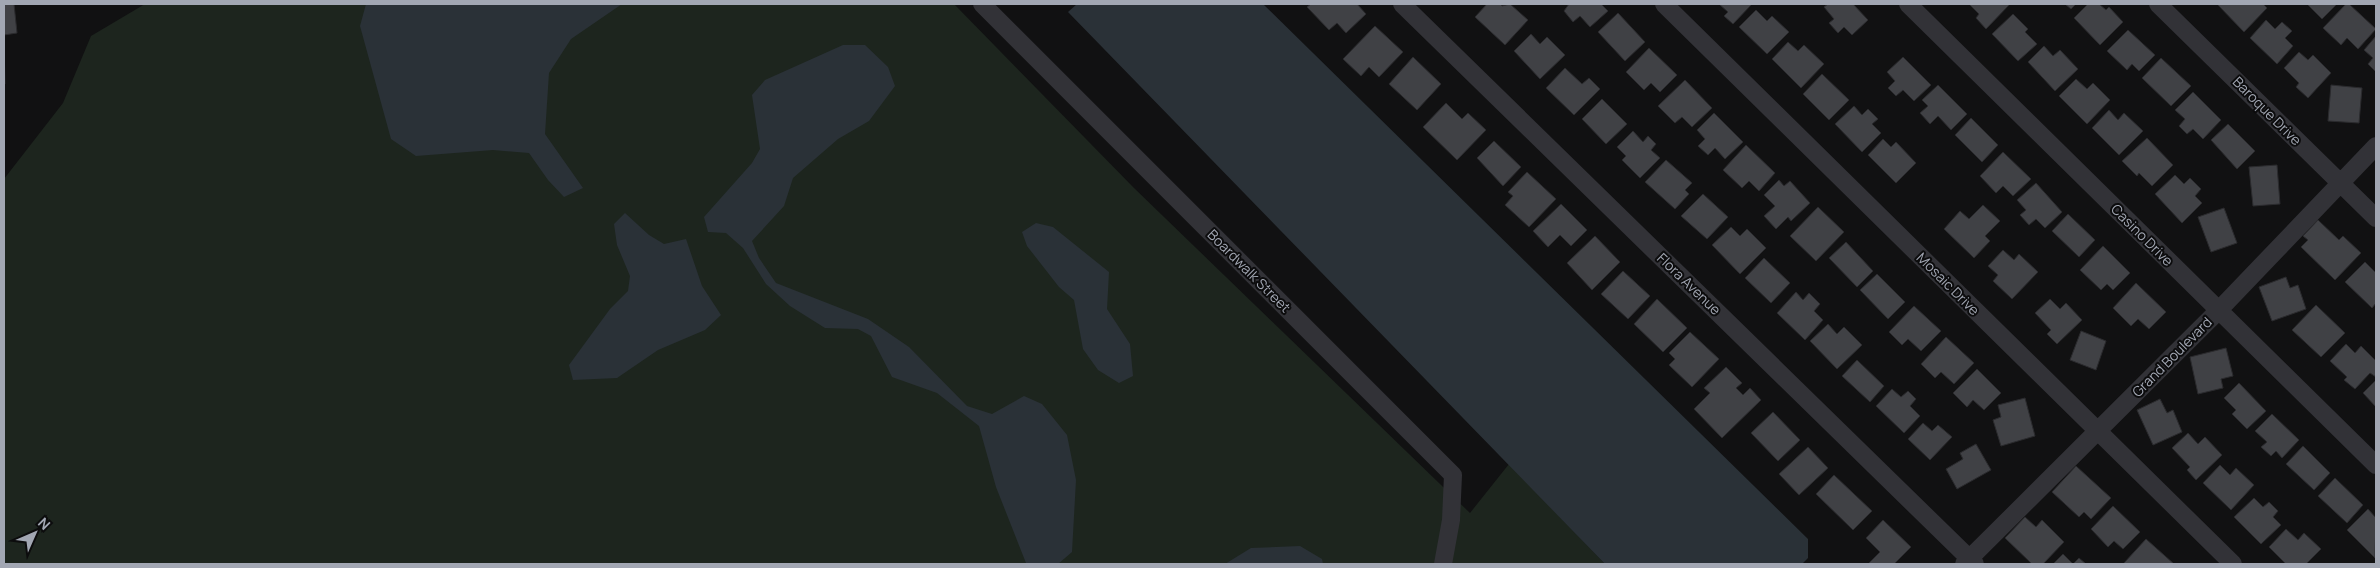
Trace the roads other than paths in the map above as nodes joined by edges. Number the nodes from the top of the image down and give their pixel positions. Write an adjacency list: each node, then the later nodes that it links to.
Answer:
1 (982, 4): 13 (street, Boardwalk Street)
2 (1402, 4): 12 (street, Flora Avenue)
3 (1664, 4): 10 (street, Mosaic Drive)
4 (1908, 4): 9 (street, Casino Drive)
5 (2158, 4): 7 (street, Baroque Drive)
6 (2376, 146): 7 (street, Grand Boulevard)
7 (2340, 182): 8 (street, Baroque Drive); 9 (street, Grand Boulevard)
8 (2376, 218)
9 (2218, 310): 10 (street, Grand Boulevard); 11 (street, Casino Drive)
10 (2098, 432): 12 (street, Grand Boulevard); 14 (street, Mosaic Drive)
11 (2376, 465)
12 (1970, 562)
13 (1443, 564)
14 (2233, 564)

